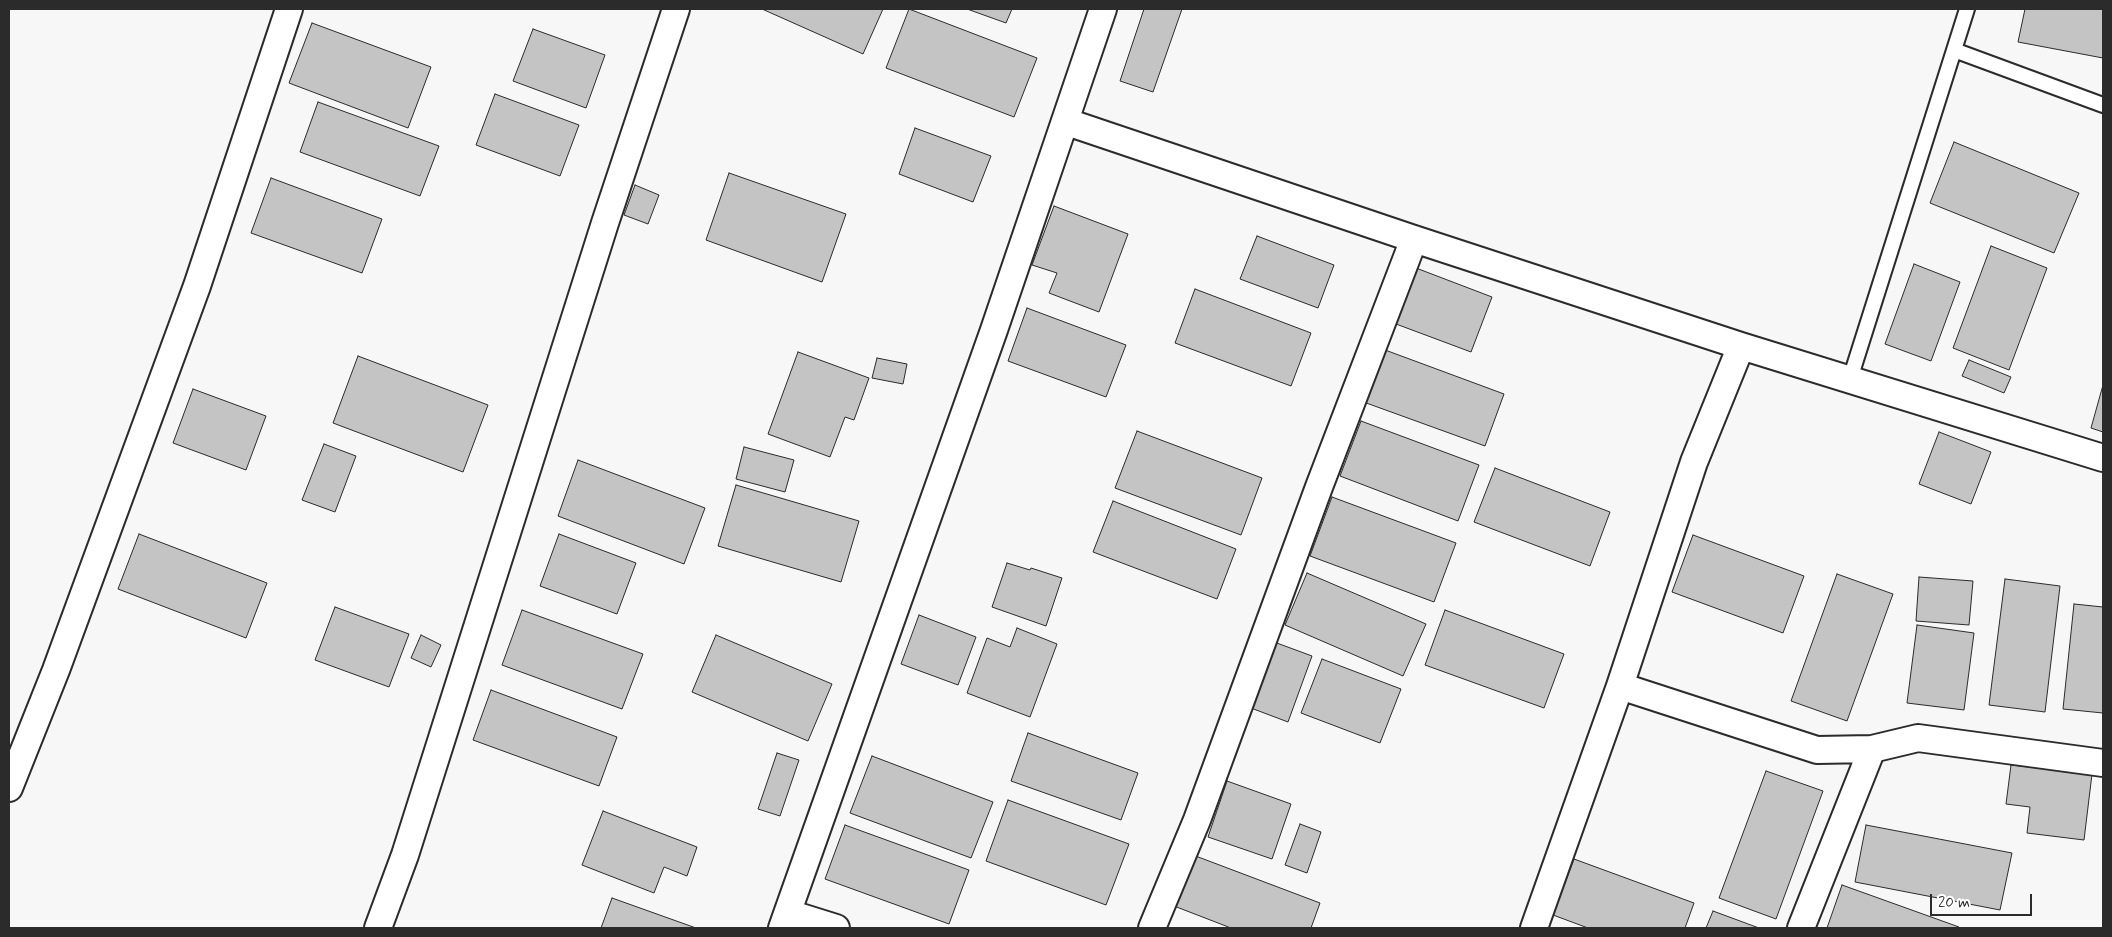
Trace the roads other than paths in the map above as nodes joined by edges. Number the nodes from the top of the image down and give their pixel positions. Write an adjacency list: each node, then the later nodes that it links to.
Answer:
1 (288, 9): 15 (street)
2 (676, 9): 17 (street)
3 (1104, 9): 7 (street)
4 (1967, 9): 5 (lane)
5 (1954, 50): 6 (lane); 10 (lane)
6 (2103, 105)
7 (1067, 122): 8 (street); 16 (street)
8 (1414, 239): 9 (street); 19 (street)
9 (1741, 346): 10 (street); 12 (street)
10 (1850, 379): 11 (street)
11 (2103, 458)
12 (1620, 686): 13 (street); 20 (street)
13 (1872, 749): 14 (street); 21 (street)
14 (2103, 763)
15 (9, 788)
16 (785, 921): 18 (street)
17 (378, 928)
18 (836, 928)
19 (1152, 928)
20 (1534, 928)
21 (1801, 928)

